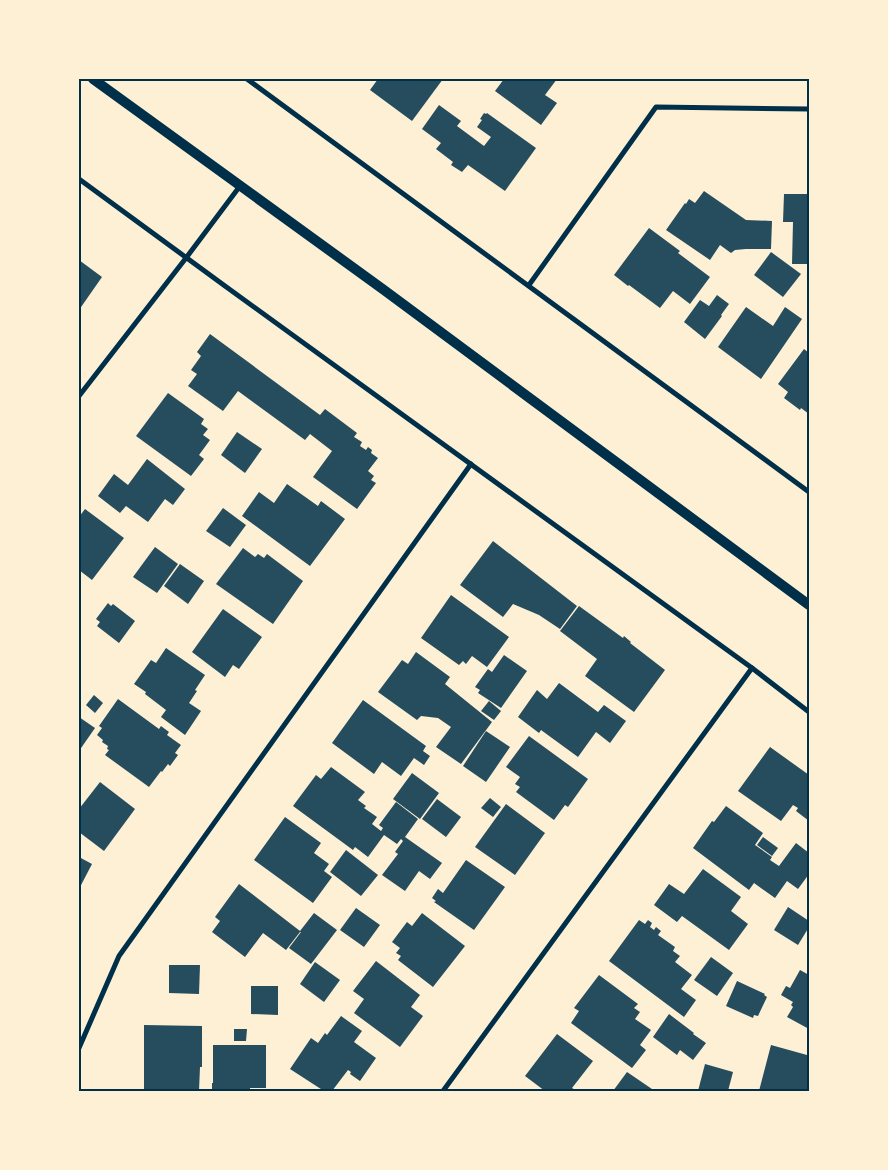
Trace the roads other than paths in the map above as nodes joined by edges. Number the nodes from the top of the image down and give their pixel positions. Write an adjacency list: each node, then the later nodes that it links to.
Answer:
1 (93, 79): 5 (main road)
2 (247, 79): 7 (street)
3 (809, 109): 7 (street)
4 (79, 179): 6 (street)
5 (240, 186): 6 (street); 11 (main road)
6 (186, 258): 8 (street); 9 (street)
7 (529, 285): 10 (street)
8 (79, 396)
9 (471, 464): 12 (street); 14 (street)
10 (809, 492)
11 (809, 604)
12 (752, 668): 13 (street); 15 (street)
13 (809, 712)
14 (79, 1048)
15 (443, 1091)

